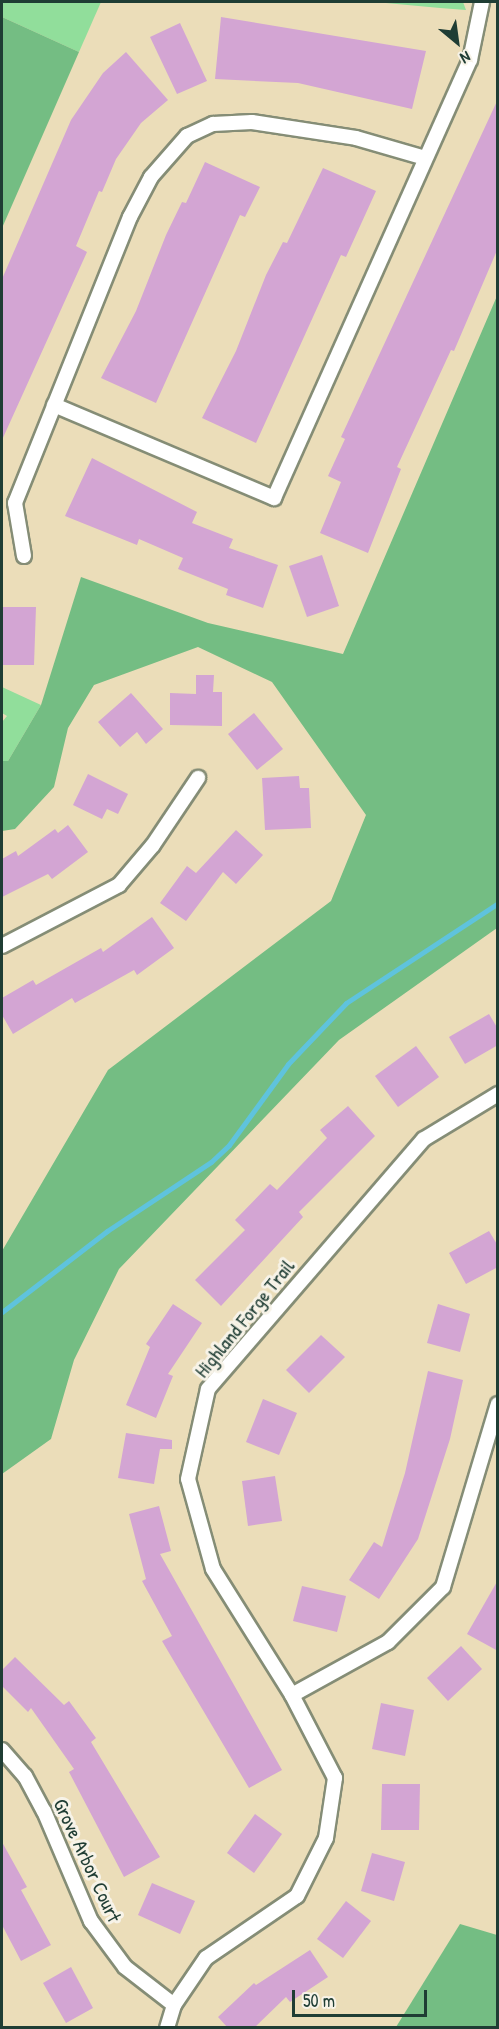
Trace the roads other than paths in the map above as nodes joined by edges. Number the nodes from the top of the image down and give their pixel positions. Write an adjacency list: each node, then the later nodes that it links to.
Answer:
1 (482, 2): 2 (street)
2 (425, 158): 3 (street); 3 (street)
3 (54, 405): 4 (street)
4 (24, 556)
5 (198, 778): 6 (street)
6 (2, 946)
7 (498, 1094): 9 (street, Highland Forge Trail)
8 (498, 1404): 9 (street)
9 (292, 1695): 11 (street, Highland Forge Trail)
10 (2, 1750): 11 (street, Grove Arbor Court)
11 (174, 2005): 12 (street, Highland Forge Trail)
12 (167, 2028)

